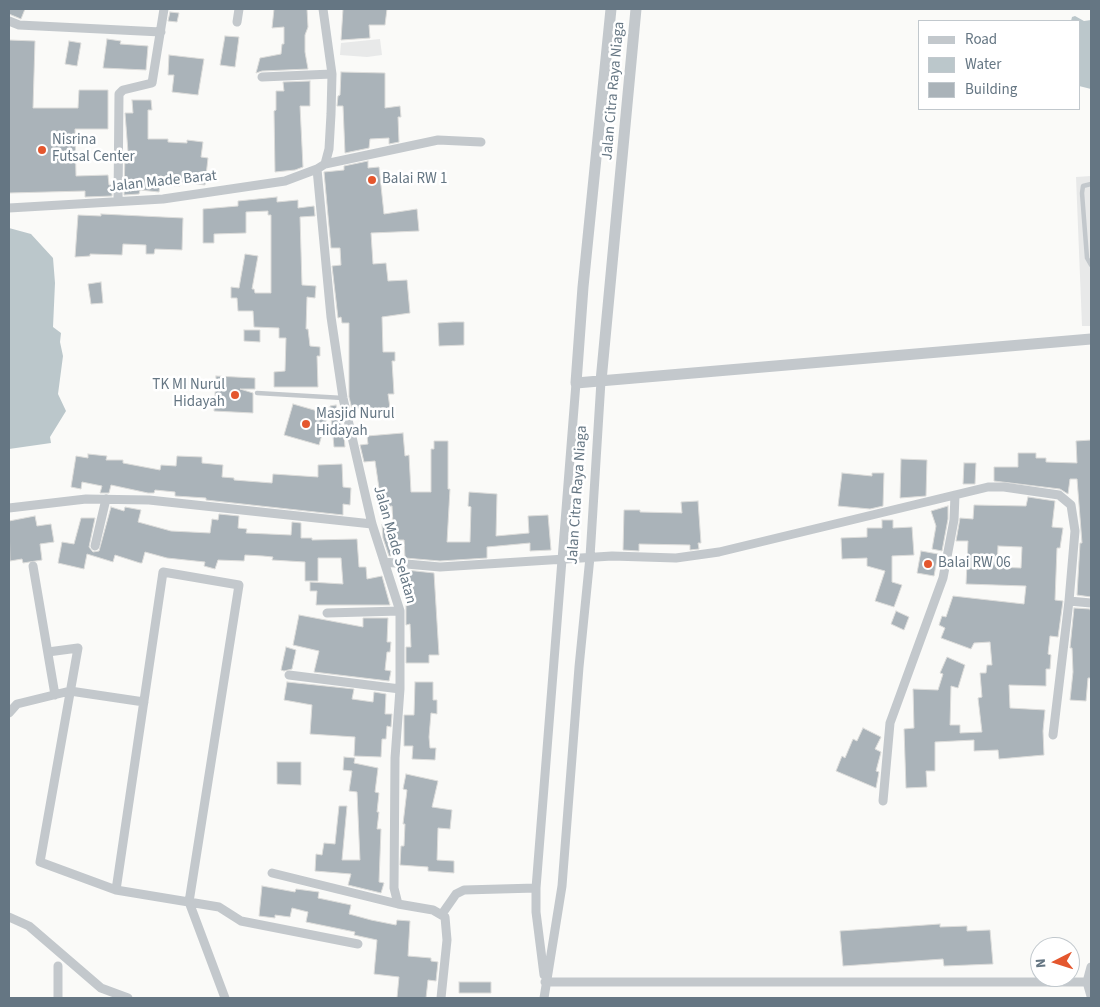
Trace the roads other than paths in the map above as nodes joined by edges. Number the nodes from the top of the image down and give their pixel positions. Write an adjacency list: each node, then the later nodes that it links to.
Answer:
1 (164, 9): 8 (street)
2 (239, 9): 7 (street)
3 (323, 9): 9 (street, Jalan Made Selatan)
4 (611, 9): 19 (street, Jalan Citra Raya Niaga)
5 (636, 9): 18 (street, Jalan Citra Raya Niaga)
6 (9, 21): 8 (street)
7 (237, 22)
8 (160, 32): 14 (street)
9 (332, 74): 10 (street); 12 (street, Jalan Made Selatan)
10 (262, 77)
11 (481, 142): 12 (street, Jalan Made Barat)
12 (321, 167): 14 (street, Jalan Made Barat); 21 (street, Jalan Made Selatan)
13 (1091, 184): 16 (lane)
14 (118, 201): 15 (street, Jalan Made Barat)
15 (9, 208)
16 (1091, 265)
17 (1091, 339): 18 (street)
18 (601, 381): 19 (street); 27 (street, Jalan Citra Raya Niaga)
19 (576, 383): 28 (street, Jalan Citra Raya Niaga)
20 (257, 393): 21 (lane)
21 (343, 398): 25 (street, Jalan Made Selatan)
22 (955, 495): 27 (street); 31 (street); 43 (street)
23 (106, 499): 24 (street); 25 (street); 26 (street)
24 (9, 508)
25 (372, 524): 29 (street, Jalan Made Selatan)
26 (95, 546)
27 (590, 557): 28 (street); 54 (street, Jalan Citra Raya Niaga)
28 (563, 560): 29 (street); 45 (street, Jalan Citra Raya Niaga)
29 (384, 562): 33 (street, Jalan Made Selatan)
30 (33, 566): 35 (street)
31 (1069, 601): 32 (street); 42 (street)
32 (1091, 603)
33 (400, 610): 34 (street); 37 (street, Jalan Made Selatan)
34 (328, 613)
35 (48, 652): 38 (street); 39 (street)
36 (289, 675): 37 (street)
37 (400, 689): 48 (street, Jalan Made Selatan)
38 (70, 691): 39 (street); 40 (street); 46 (street)
39 (56, 694): 41 (street)
40 (144, 702): 46 (street); 47 (street)
41 (9, 713)
42 (1053, 735)
43 (883, 801)
44 (272, 873): 48 (street)
45 (536, 888): 49 (street); 54 (street, Jalan Citra Raya Niaga)
46 (116, 890): 47 (street)
47 (189, 902): 51 (street); 59 (street)
48 (398, 904): 49 (street)
49 (442, 914): 60 (street)
50 (9, 917): 58 (street)
51 (358, 944)
52 (58, 966): 57 (street)
53 (1091, 967): 55 (street)
54 (545, 982): 55 (street); 61 (street, Jalan Citra Raya Niaga)
55 (1087, 982): 56 (street)
56 (1091, 996)
57 (58, 998)
58 (128, 998)
59 (225, 998)
60 (441, 998)
61 (544, 998)

